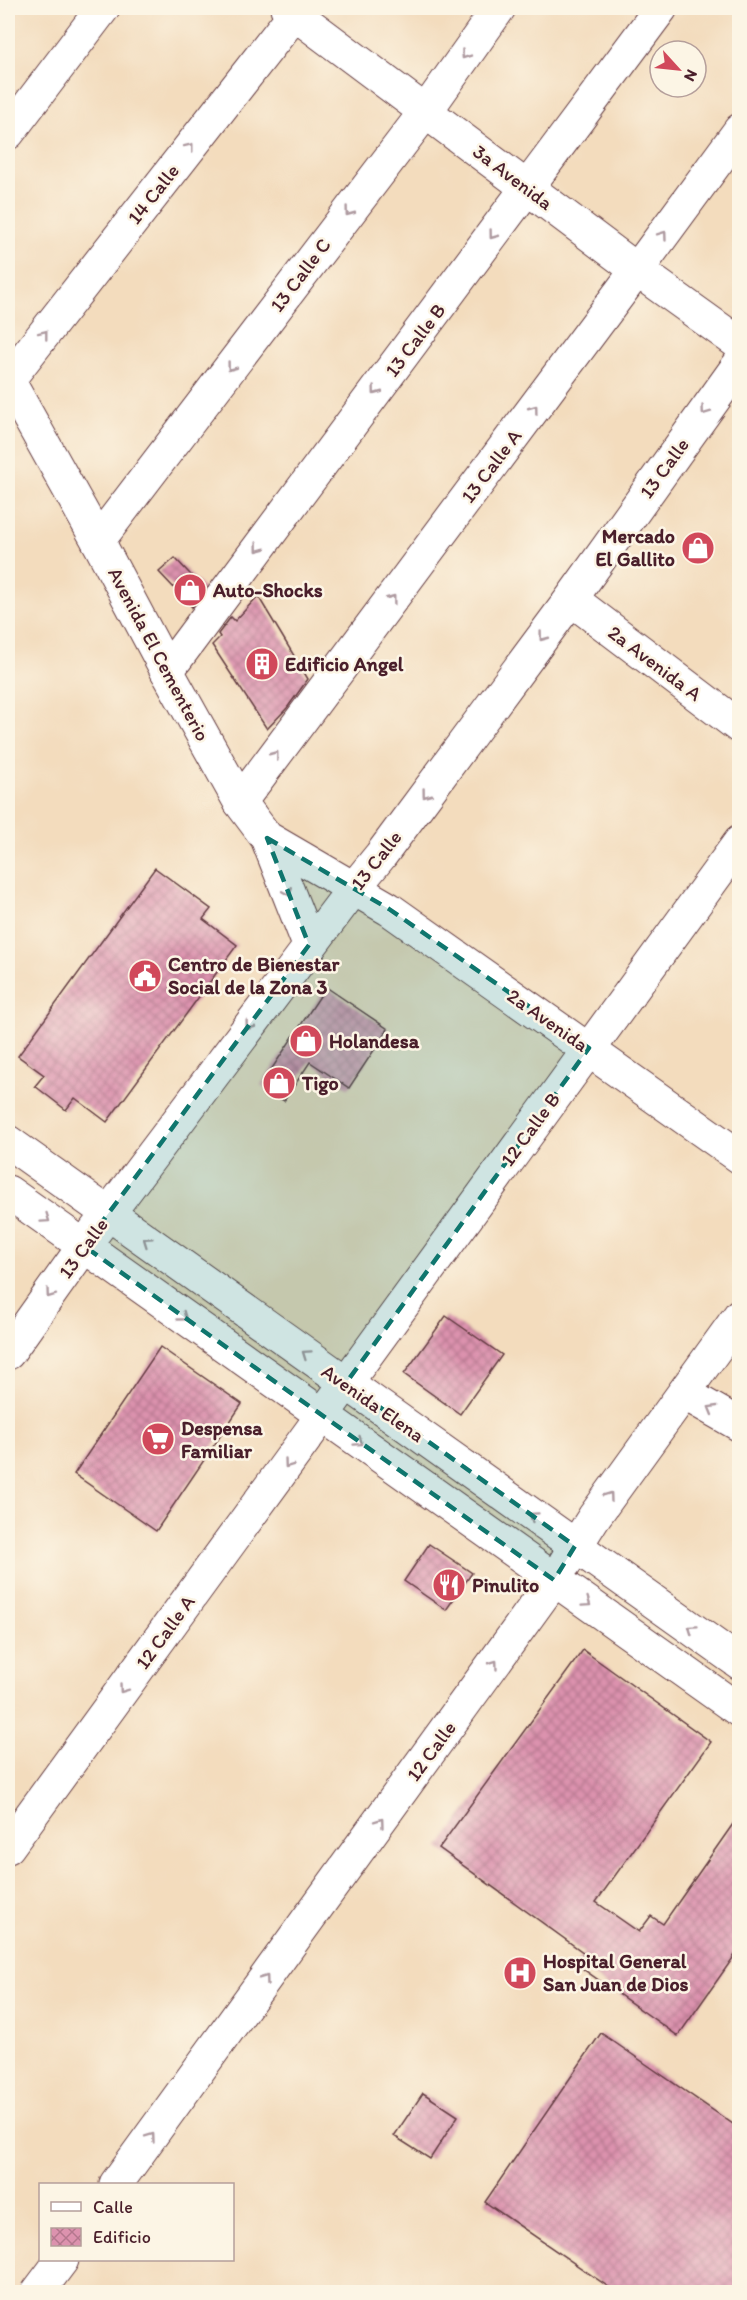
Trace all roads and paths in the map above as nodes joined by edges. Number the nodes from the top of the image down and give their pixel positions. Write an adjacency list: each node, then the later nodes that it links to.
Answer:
1 (103, 8): 7 (street)
2 (499, 8): 5 (street, 13 Calle C, one-way to 5)
3 (661, 8): 8 (street, 13 Calle B)
4 (294, 9): 5 (street, 3a Avenida); 12 (street, 14 Calle, one-way to 4)
5 (426, 111): 8 (street, 3a Avenida); 13 (street, 13 Calle C, one-way to 13)
6 (740, 130): 9 (street, 13 Calle A, one-way to 6)
7 (8, 133)
8 (528, 188): 9 (street, 3a Avenida); 15 (street, 13 Calle B, one-way to 15)
9 (637, 270): 10 (street, 3a Avenida); 17 (street, 13 Calle A, one-way to 9)
10 (740, 344)
11 (740, 363): 14 (street, 13 Calle, one-way to 14)
12 (8, 380): 13 (street, Avenida El Cementerio)
13 (98, 541): 15 (street, Avenida El Cementerio)
14 (571, 599): 16 (street, 2a Avenida A); 20 (street, 13 Calle, one-way to 20)
15 (167, 671): 17 (street, Avenida El Cementerio)
16 (740, 727)
17 (240, 802): 18 (street, Avenida El Cementerio)
18 (267, 838): 20 (street, Avenida El Cementerio); 21 (street, one-way to 21)
19 (740, 843): 22 (street, 12 Calle B)
20 (354, 888): 21 (street, 13 Calle); 22 (street, 2a Avenida)
21 (309, 945): 26 (street, 13 Calle, one-way to 26)
22 (589, 1048): 24 (street, 2a Avenida); 30 (street, 12 Calle B)
23 (8, 1142): 26 (street, Avenida Elena)
24 (740, 1157)
25 (8, 1192): 27 (street, Avenida Elena, one-way to 27)
26 (108, 1214): 27 (street, 13 Calle); 30 (street, Avenida Elena, one-way to 26)
27 (84, 1246): 29 (street, 13 Calle, one-way to 29); 32 (street, Avenida Elena, one-way to 32)
28 (740, 1315): 31 (street, 12 Calle)
29 (8, 1353)
30 (346, 1383): 32 (street, 12 Calle B); 34 (street, Avenida Elena, one-way to 30)
31 (684, 1393): 33 (street, one-way to 31); 34 (street, 12 Calle, one-way to 31)
32 (322, 1416): 35 (street, Avenida Elena, one-way to 35); 38 (street, 12 Calle A, one-way to 38)
33 (740, 1425)
34 (575, 1546): 35 (street, 12 Calle); 36 (street, Avenida Elena, one-way to 34)
35 (555, 1580): 37 (street, Avenida Elena, one-way to 37); 39 (street, 12 Calle, one-way to 35)
36 (740, 1663)
37 (740, 1711)
38 (8, 1846)
39 (117, 2183)
40 (61, 2261): 41 (street)
41 (38, 2292)

